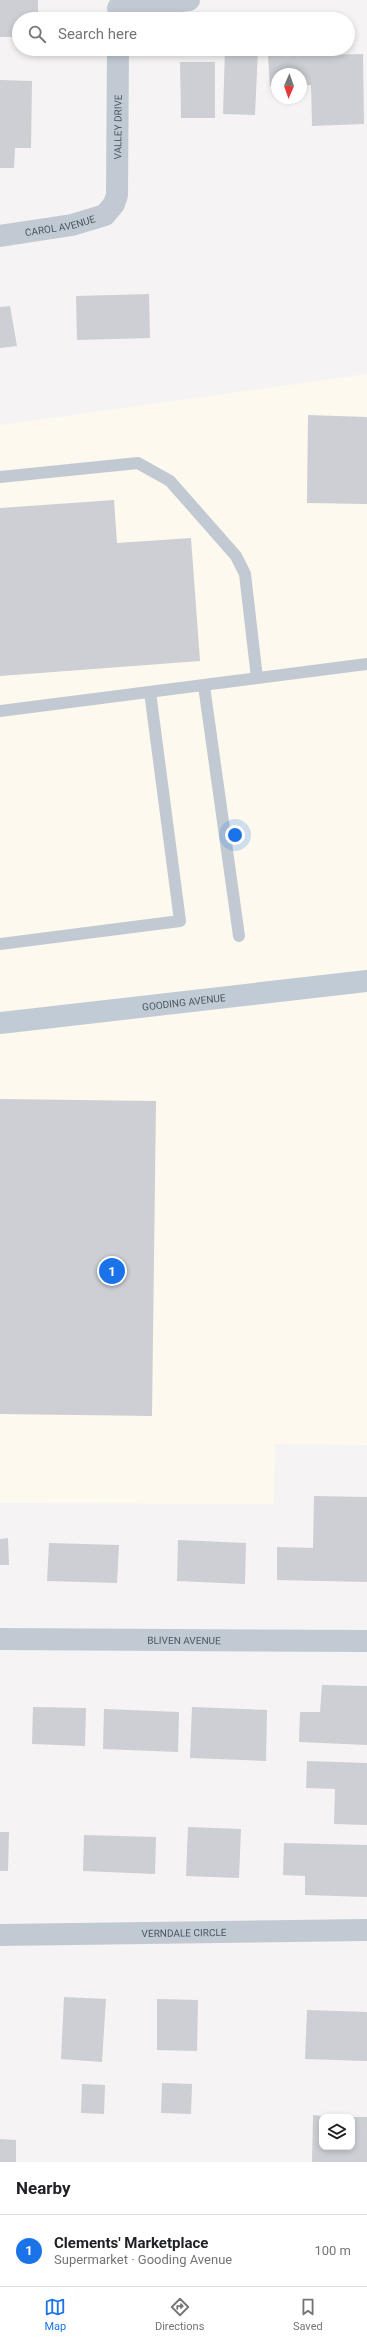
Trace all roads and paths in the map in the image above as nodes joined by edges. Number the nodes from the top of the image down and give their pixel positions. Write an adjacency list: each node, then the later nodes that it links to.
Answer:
1 (189, 0): 2 (street)
2 (118, 9)
3 (118, 56): 4 (street, VALLEY DRIVE)
4 (114, 204): 5 (street, CAROL AVENUE)
5 (0, 236)
6 (0, 477): 8 (lane)
7 (367, 664): 8 (lane)
8 (256, 678): 9 (lane)
9 (204, 686): 10 (lane); 12 (lane)
10 (150, 692): 11 (lane); 13 (lane)
11 (0, 711)
12 (239, 936)
13 (0, 944)
14 (367, 980): 15 (main road, GOODING AVENUE)
15 (0, 1023)
16 (0, 1639): 17 (street, BLIVEN AVENUE)
17 (367, 1641)
18 (367, 1930): 19 (street, VERNDALE CIRCLE)
19 (0, 1935)

